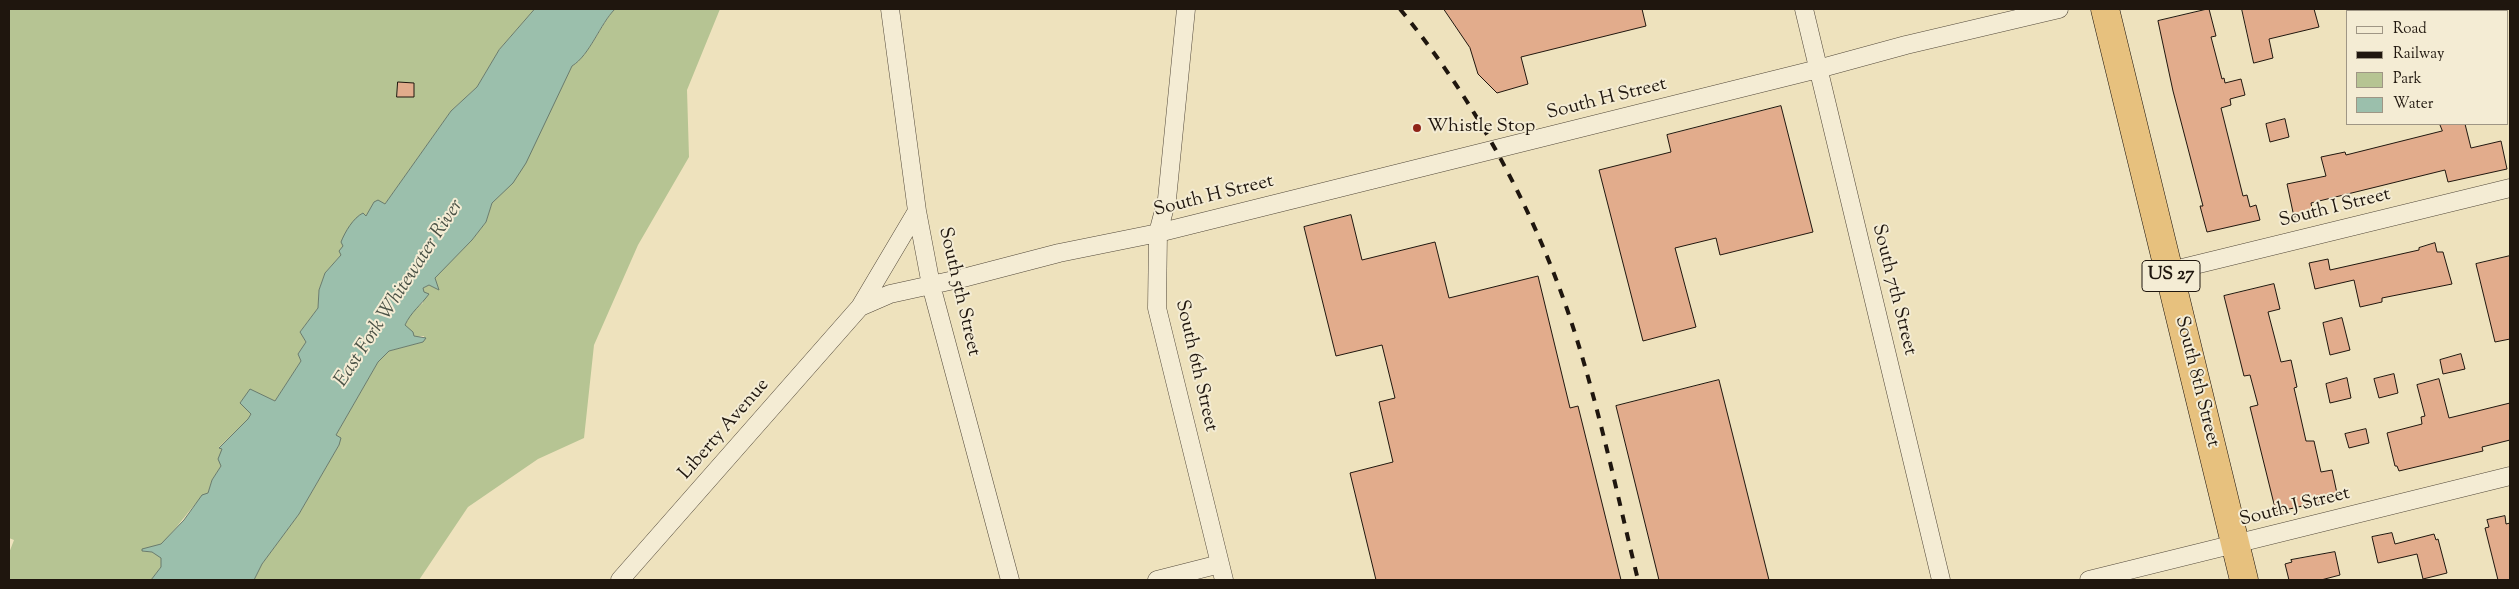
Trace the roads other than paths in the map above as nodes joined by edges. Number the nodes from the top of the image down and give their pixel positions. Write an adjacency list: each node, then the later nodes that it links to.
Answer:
1 (890, 9): 8 (street, South 5th Street)
2 (1186, 9): 9 (street, South 6th Street)
3 (1804, 9): 6 (street, South 7th Street)
4 (2059, 9): 6 (street, South H Street)
5 (2105, 9): 10 (highway, South 8th Street / US 27)
6 (1818, 69): 9 (street, South H Street); 19 (street, South 7th Street)
7 (2510, 188): 10 (street, South I Street)
8 (917, 211): 11 (street, South 5th Street); 12 (street, Liberty Avenue)
9 (1158, 233): 11 (street, South H Street); 15 (street, South 6th Street)
10 (2170, 271): 14 (highway, South 8th Street / US 27)
11 (931, 285): 12 (street, Liberty Avenue); 17 (street, South 5th Street)
12 (860, 307): 16 (street, Liberty Avenue)
13 (2510, 476): 14 (street, South J Street)
14 (2236, 544): 20 (street, South J Street); 21 (highway, South 8th Street / US 27)
15 (1222, 572): 18 (street)
16 (620, 580)
17 (1010, 580)
18 (1157, 580)
19 (1941, 580)
20 (2089, 580)
21 (2244, 580)

